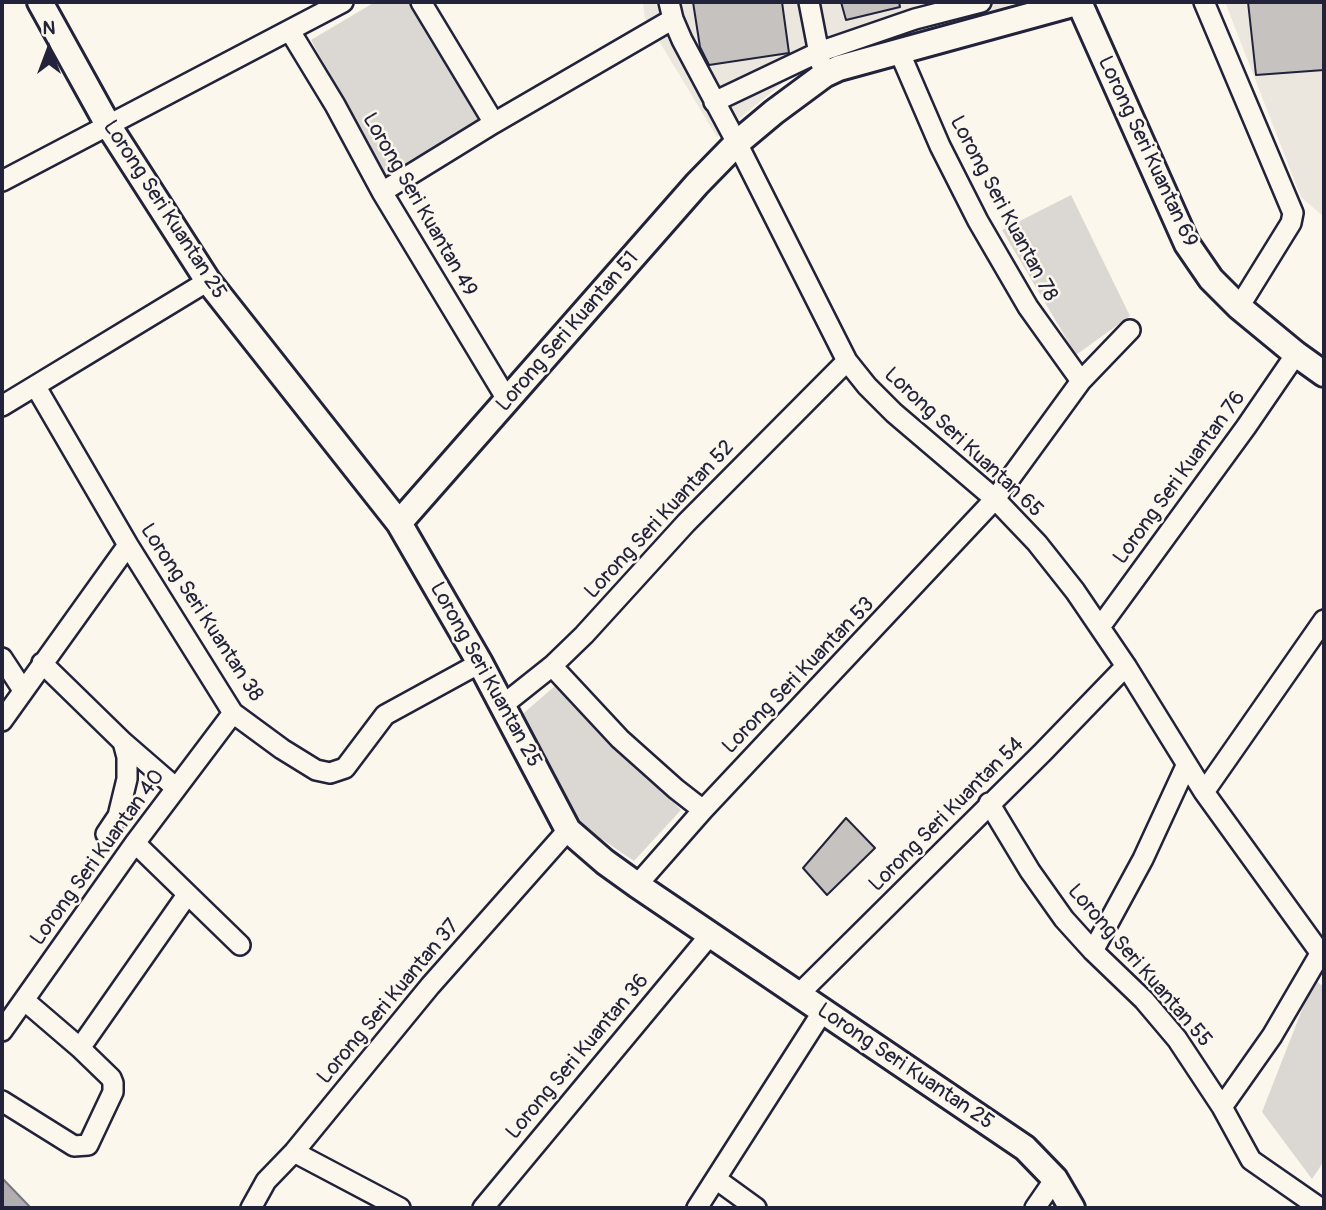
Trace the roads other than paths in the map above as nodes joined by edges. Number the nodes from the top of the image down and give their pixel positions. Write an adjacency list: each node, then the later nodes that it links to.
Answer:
1 (40, 2): 15 (street, Lorong Seri Kuantan 25)
2 (343, 2): 10 (street)
3 (421, 2): 14 (street)
4 (809, 2): 12 (street)
5 (981, 2): 12 (street)
6 (1080, 2): 9 (street, Lorong Seri Kuantan 51); 20 (street, Lorong Seri Kuantan 69)
7 (1205, 2): 20 (street)
8 (671, 10): 13 (street, Lorong Seri Kuantan 65); 14 (street)
9 (1023, 10): 11 (street, Lorong Seri Kuantan 51)
10 (290, 31): 15 (street); 18 (street, Lorong Seri Kuantan 49)
11 (899, 51): 12 (street, Lorong Seri Kuantan 51); 25 (street, Lorong Seri Kuantan 78)
12 (821, 64): 13 (street); 16 (street, Lorong Seri Kuantan 51)
13 (714, 102): 16 (street, Lorong Seri Kuantan 65)
14 (494, 123): 18 (street)
15 (108, 125): 17 (street); 19 (street, Lorong Seri Kuantan 25)
16 (737, 143): 23 (street, Lorong Seri Kuantan 65); 27 (street, Lorong Seri Kuantan 51)
17 (2, 181)
18 (382, 192): 27 (street, Lorong Seri Kuantan 49)
19 (208, 281): 26 (street); 30 (street, Lorong Seri Kuantan 25)
20 (1239, 307): 22 (street, Lorong Seri Kuantan 69)
21 (1130, 330): 25 (street, Lorong Seri Kuantan 53)
22 (1296, 354): 24 (street, Lorong Seri Kuantan 69); 33 (street, Lorong Seri Kuantan 76)
23 (847, 361): 29 (street, Lorong Seri Kuantan 65); 37 (street, Lorong Seri Kuantan 52)
24 (1324, 373)
25 (1081, 381): 29 (street, Lorong Seri Kuantan 53)
26 (36, 387): 28 (street); 31 (street, Lorong Seri Kuantan 38)
27 (508, 401): 30 (street, Lorong Seri Kuantan 51)
28 (2, 406)
29 (995, 499): 33 (street, Lorong Seri Kuantan 65); 48 (street, Lorong Seri Kuantan 53)
30 (399, 523): 36 (street, Lorong Seri Kuantan 25)
31 (128, 545): 35 (street); 41 (street, Lorong Seri Kuantan 38)
32 (1324, 620): 46 (street)
33 (1100, 627): 38 (street, Lorong Seri Kuantan 65)
34 (2, 658): 39 (street)
35 (42, 663): 39 (street); 43 (street)
36 (480, 663): 40 (street, Lorong Seri Kuantan 25); 41 (street, Lorong Seri Kuantan 38)
37 (552, 666): 40 (street, Lorong Seri Kuantan 52); 48 (street)
38 (1126, 666): 44 (street, Lorong Seri Kuantan 65); 47 (street, Lorong Seri Kuantan 54)
39 (23, 690): 42 (street)
40 (503, 705): 49 (street, Lorong Seri Kuantan 25)
41 (233, 713): 45 (street, Lorong Seri Kuantan 40)
42 (2, 721)
43 (123, 741): 45 (street); 50 (street)
44 (1186, 766): 46 (street, Lorong Seri Kuantan 65); 56 (street)
45 (176, 788): 51 (street, Lorong Seri Kuantan 40)
46 (1204, 792): 57 (street, Lorong Seri Kuantan 65)
47 (989, 803): 56 (street, Lorong Seri Kuantan 55); 58 (street, Lorong Seri Kuantan 54)
48 (703, 810): 52 (street, Lorong Seri Kuantan 53)
49 (568, 830): 52 (street, Lorong Seri Kuantan 25); 65 (street, Lorong Seri Kuantan 37)
50 (106, 834)
51 (135, 843): 53 (street); 59 (street, Lorong Seri Kuantan 40)
52 (637, 885): 54 (street, Lorong Seri Kuantan 25)
53 (187, 895): 55 (street); 62 (street)
54 (710, 935): 58 (street, Lorong Seri Kuantan 25); 70 (street, Lorong Seri Kuantan 36)
55 (240, 945)
56 (1093, 951): 64 (street, Lorong Seri Kuantan 55)
57 (1322, 956): 64 (street)
58 (798, 995): 60 (street, Lorong Seri Kuantan 25)
59 (24, 1000): 61 (street, Lorong Seri Kuantan 40); 62 (street)
60 (823, 1012): 66 (street); 67 (street, Lorong Seri Kuantan 25)
61 (2, 1031)
62 (79, 1048): 63 (street)
63 (2, 1101)
64 (1222, 1107): 75 (street, Lorong Seri Kuantan 55)
65 (294, 1152): 68 (street, Lorong Seri Kuantan 37); 69 (street)
66 (716, 1179): 71 (street); 72 (street)
67 (1055, 1179): 73 (street); 74 (street, Lorong Seri Kuantan 25)
68 (251, 1208)
69 (400, 1208)
70 (482, 1208)
71 (698, 1208)
72 (756, 1208)
73 (1035, 1208)
74 (1072, 1208)
75 (1320, 1208)

